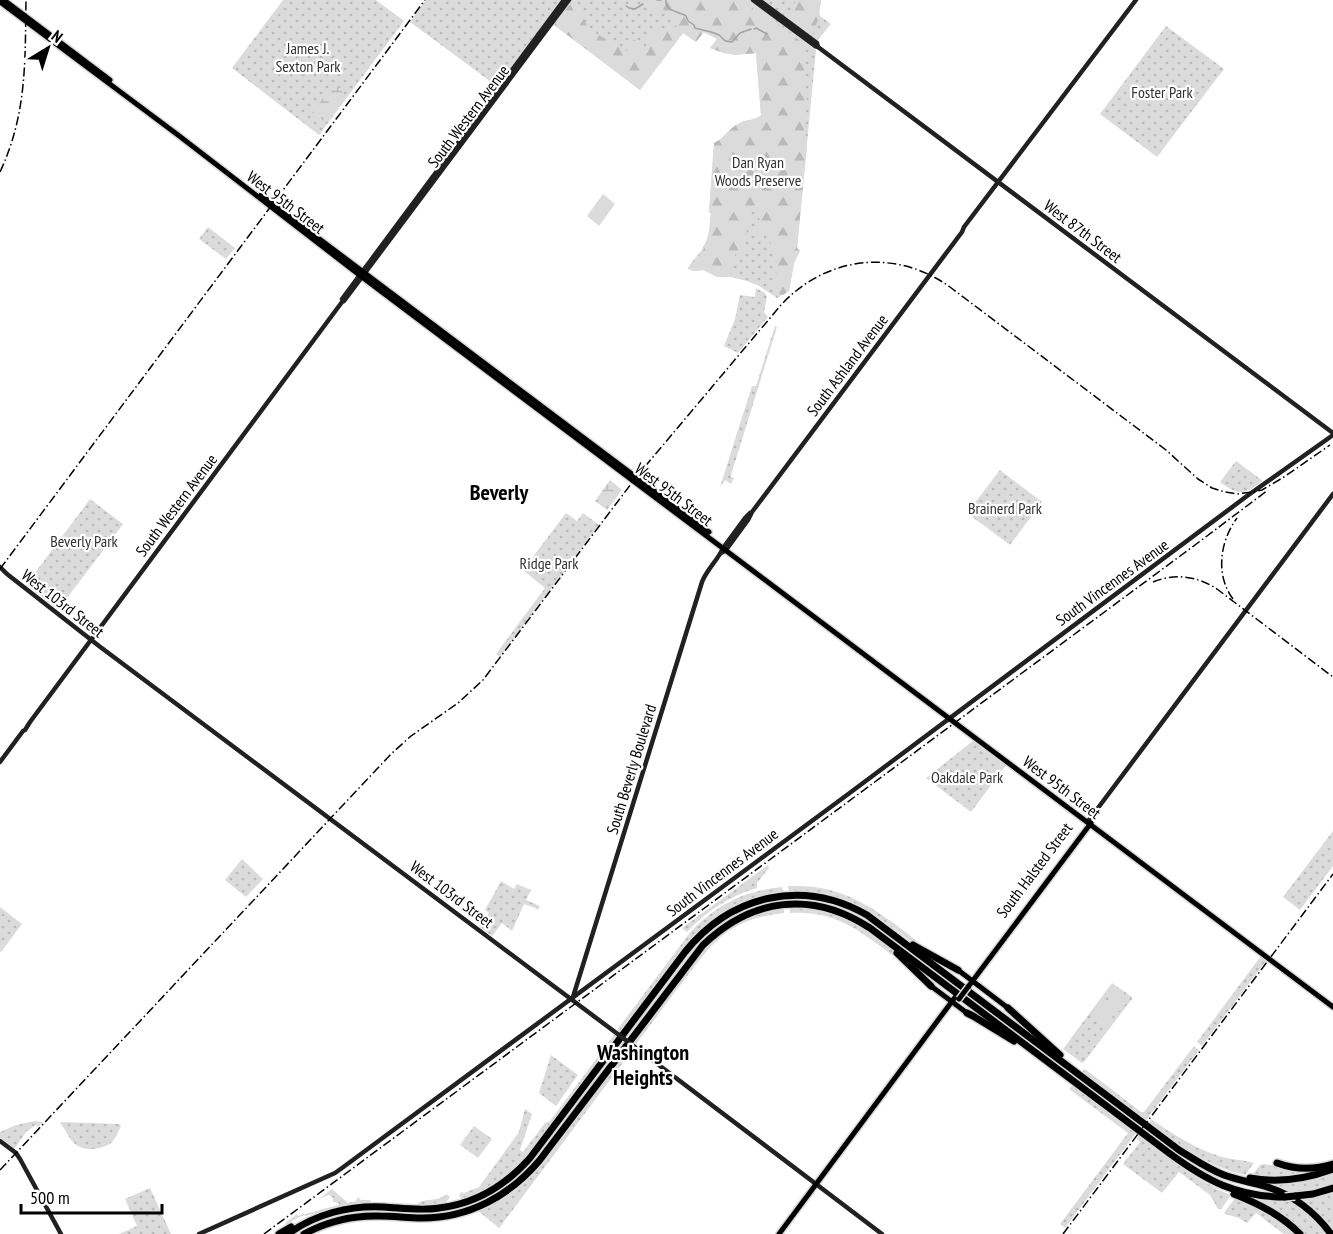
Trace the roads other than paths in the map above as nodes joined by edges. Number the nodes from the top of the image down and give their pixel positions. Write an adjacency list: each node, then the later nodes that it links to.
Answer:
1 (4, 0): 12 (main road, West 95th Street)
2 (564, 0): 9 (main road, South Western Avenue)
3 (569, 0): 10 (main road, South Western Avenue)
4 (753, 0): 8 (main road, West 87th Street)
5 (759, 0): 8 (main road, West 87th Street)
6 (1136, 0): 11 (main road, South Ashland Avenue)
7 (0, 2): 12 (main road, West 95th Street)
8 (818, 47): 11 (main road, West 87th Street)
9 (474, 121): 10 (main road); 12 (main road, South Western Avenue)
10 (466, 138): 12 (main road, South Western Avenue)
11 (999, 183): 13 (main road, West 87th Street); 16 (main road, South Ashland Avenue)
12 (362, 274): 16 (main road, West 95th Street); 18 (main road, South Western Avenue)
13 (1333, 434): 19 (main road, South Vincennes Avenue)
14 (1333, 494): 21 (main road, South Halsted Street)
15 (1333, 499): 21 (main road, South Halsted Street)
16 (724, 548): 19 (main road, West 95th Street); 27 (main road, South Beverly Boulevard)
17 (0, 569): 18 (main road, West 103rd Street)
18 (91, 640): 20 (main road, South Western Avenue); 27 (main road, West 103rd Street)
19 (950, 717): 21 (main road, West 95th Street); 27 (main road, South Vincennes Avenue)
20 (0, 762)
21 (1090, 822): 25 (main road, South Halsted Street); 29 (main road, West 95th Street)
22 (859, 910): 24 (highway); 33 (highway); 42 (highway)
23 (880, 936): 26 (highway); 32 (highway); 43 (highway)
24 (958, 970): 25 (main road)
25 (971, 980): 28 (main road, South Halsted Street, bridge); 30 (main road)
26 (931, 986): 28 (main road)
27 (572, 998): 40 (main road, West 103rd Street, bridge); 45 (main road, South Vincennes Avenue)
28 (954, 1003): 31 (main road); 40 (main road, South Halsted Street)
29 (1333, 1005)
30 (1008, 1008): 33 (highway)
31 (967, 1013): 32 (highway)
32 (1067, 1077): 35 (highway)
33 (1093, 1085): 37 (highway)
34 (0, 1142): 44 (main road)
35 (1169, 1153): 41 (highway, bridge); 52 (highway)
36 (1277, 1163): 38 (highway)
37 (1202, 1164): 39 (highway); 53 (highway)
38 (1333, 1164)
39 (1333, 1169)
40 (817, 1185): 50 (main road, South Halsted Street); 51 (main road, West 103rd Street)
41 (1333, 1188)
42 (318, 1218): 46 (highway); 47 (highway)
43 (328, 1223): 48 (highway); 49 (highway)
44 (62, 1234)
45 (200, 1234)
46 (279, 1234)
47 (288, 1234)
48 (304, 1234)
49 (309, 1234)
50 (781, 1234)
51 (882, 1234)
52 (1300, 1234)
53 (1331, 1234)

